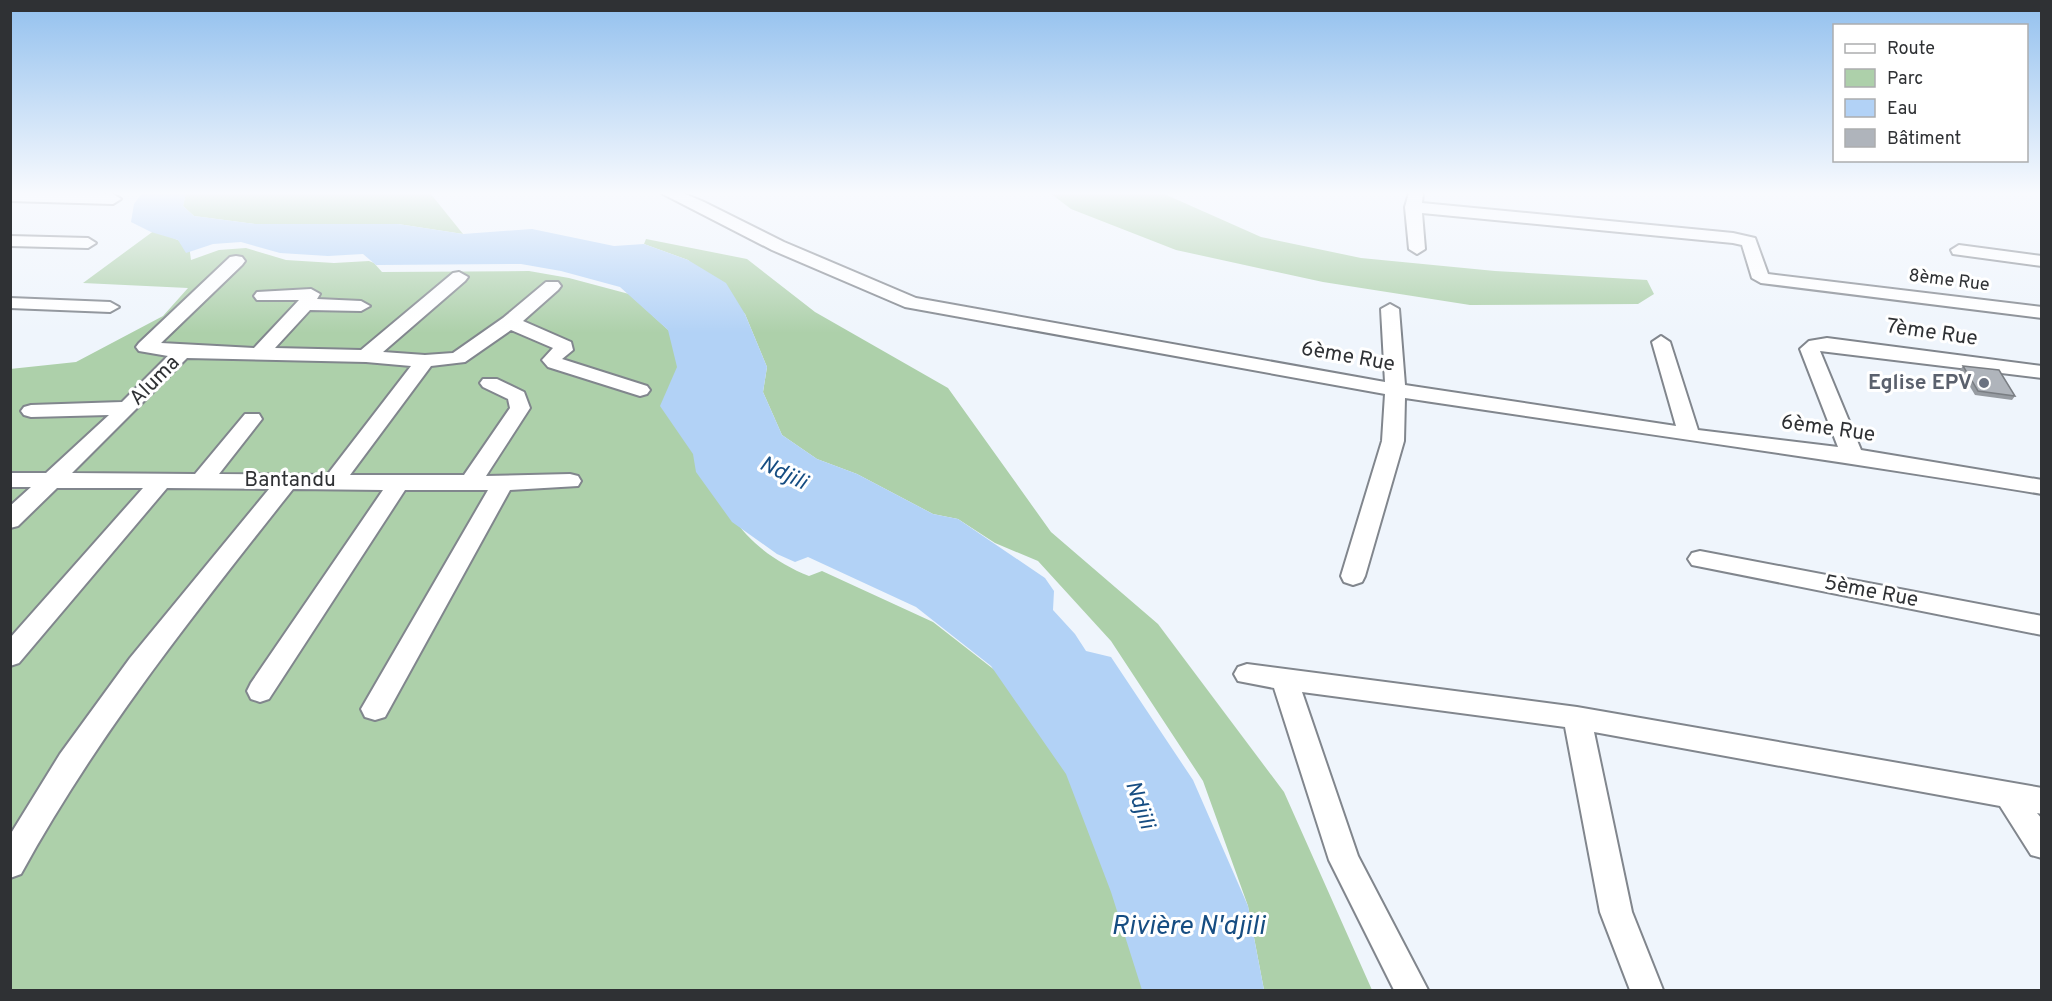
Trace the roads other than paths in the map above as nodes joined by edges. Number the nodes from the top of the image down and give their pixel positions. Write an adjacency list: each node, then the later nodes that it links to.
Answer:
1 (766, 240): 28 (street, 6ème Rue)
2 (1416, 240): 6 (street)
3 (1740, 240): 18 (street, 8ème Rue)
4 (10, 241): 5 (street)
5 (88, 243)
6 (1417, 249)
7 (1959, 250): 9 (street, 8ème Rue)
8 (236, 261): 21 (street)
9 (2042, 261)
10 (459, 277): 23 (street)
11 (552, 286): 19 (street, Aluma)
12 (262, 296): 14 (street)
13 (10, 303): 15 (street)
14 (305, 304): 16 (street); 22 (street)
15 (110, 306)
16 (361, 306)
17 (1390, 309): 28 (street)
18 (2042, 313)
19 (510, 322): 24 (street, Aluma); 27 (street)
20 (1661, 342): 32 (street)
21 (182, 352): 22 (street, Aluma); 29 (street, Aluma)
22 (259, 354): 23 (street, Aluma)
23 (366, 356): 24 (street, Aluma)
24 (420, 360): 39 (street)
25 (2042, 372): 33 (street, 7ème Rue)
26 (490, 383): 42 (street)
27 (640, 390)
28 (1395, 390): 32 (street, 6ème Rue); 47 (street)
29 (128, 408): 30 (street); 35 (street, Aluma)
30 (31, 411)
31 (252, 419): 37 (street)
32 (1689, 435): 33 (street, 6ème Rue)
33 (1852, 456): 44 (street, 6ème Rue)
34 (10, 480): 35 (street, Bantandu)
35 (54, 480): 36 (street, Bantandu); 45 (street, Aluma)
36 (162, 480): 37 (street, Bantandu); 49 (street)
37 (202, 480): 38 (street, Bantandu)
38 (288, 480): 39 (street, Bantandu); 58 (street)
39 (335, 480): 40 (street, Bantandu)
40 (400, 481): 42 (street, Bantandu); 52 (street)
41 (570, 481): 43 (street, Bantandu)
42 (470, 483): 43 (street, Bantandu)
43 (503, 483): 53 (street)
44 (2042, 488)
45 (10, 520)
46 (1700, 559): 48 (street, 5ème Rue)
47 (1353, 576)
48 (2042, 626)
49 (10, 656)
50 (1247, 674): 51 (street)
51 (1284, 679): 54 (street); 59 (street)
52 (260, 691)
53 (375, 709)
54 (1577, 718): 55 (street); 60 (street)
55 (2008, 794): 56 (street); 57 (street)
56 (2042, 801)
57 (2042, 845)
58 (10, 864)
59 (1411, 990)
60 (1647, 990)

